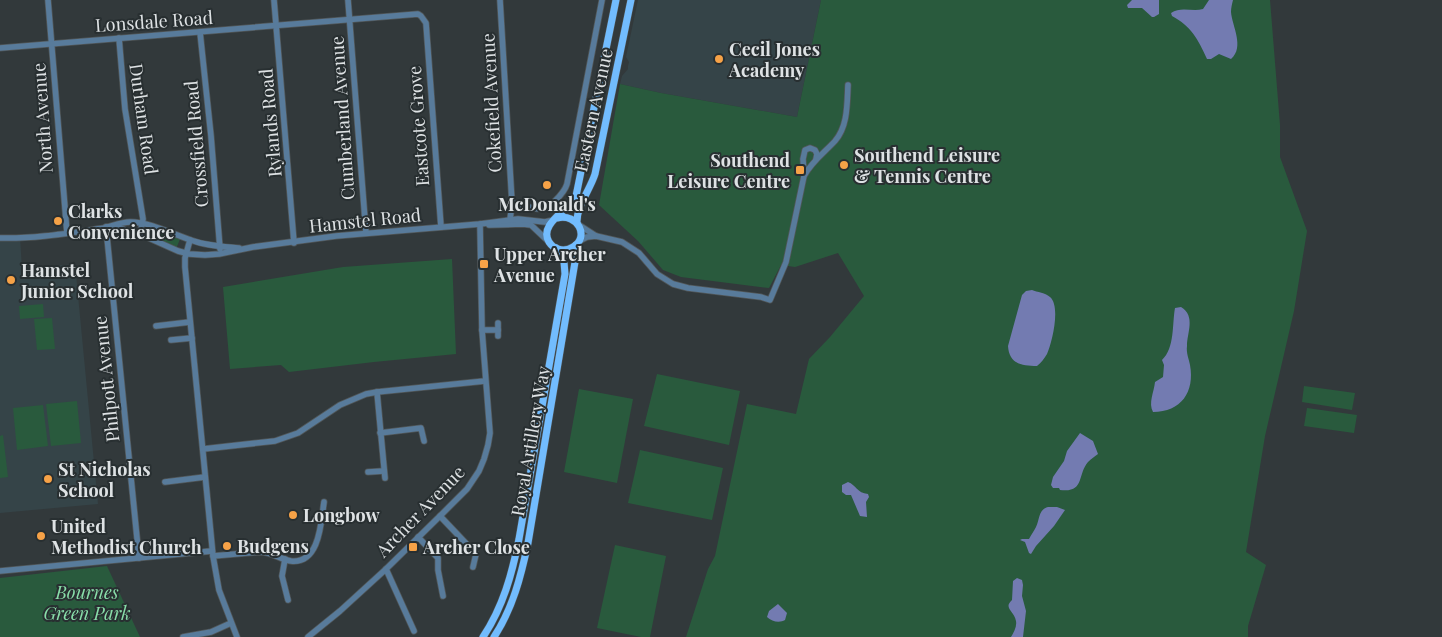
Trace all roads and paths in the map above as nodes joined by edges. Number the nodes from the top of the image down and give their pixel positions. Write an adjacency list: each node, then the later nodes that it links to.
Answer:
1 (48, 0): 13 (street, North Avenue)
2 (274, 0): 10 (street, Rylands Road)
3 (348, 0): 8 (street, Cumberland Avenue)
4 (500, 0): 18 (street, Cokefield Avenue)
5 (602, 0): 18 (street)
6 (616, 0): 19 (main road, Eastern Avenue)
7 (631, 0): 24 (main road, Eastern Avenue)
8 (350, 18): 9 (street, Lonsdale Road); 10 (street, Lonsdale Road); 28 (street, Cumberland Avenue)
9 (426, 23): 25 (street, Eastcote Grove)
10 (276, 26): 11 (street, Lonsdale Road); 33 (street, Rylands Road)
11 (200, 32): 12 (street, Lonsdale Road); 35 (street, Crossfield Road)
12 (119, 38): 13 (street, Lonsdale Road); 22 (street, Durham Road)
13 (52, 44): 14 (street, Lonsdale Road); 27 (street, North Avenue)
14 (0, 48)
15 (848, 85): 16 (street)
16 (816, 159): 17 (street); 17 (street)
17 (804, 176): 30 (street)
18 (512, 203): 20 (street, Cokefield Avenue); 21 (street)
19 (556, 219): 21 (street, Hamstel Road); 24 (main road); 36 (main road, Eastern Avenue)
20 (510, 220): 21 (street); 23 (street, Hamstel Road)
21 (524, 222): 23 (street, Hamstel Road); 36 (street)
22 (142, 224): 26 (street, Hamstel Road); 29 (street, Durham Road); 32 (street, Hamstel Road)
23 (480, 224): 25 (street, Hamstel Road); 42 (street, Archer Avenue)
24 (578, 224): 30 (street); 34 (main road, Eastern Avenue)
25 (441, 227): 28 (street, Hamstel Road)
26 (106, 228): 27 (street, Hamstel Road); 29 (street, Hamstel Road); 60 (street, Philpott Avenue)
27 (67, 233): 31 (street, Hamstel Road)
28 (366, 233): 33 (street, Hamstel Road)
29 (140, 234): 38 (street, Hamstel Road)
30 (596, 236): 34 (street)
31 (0, 238)
32 (190, 240): 35 (street, Hamstel Road); 38 (street)
33 (294, 243): 37 (street, Hamstel Road)
34 (577, 243): 36 (main road); 73 (main road, Royal Artillery Way)
35 (220, 246): 37 (street, Hamstel Road); 39 (street, Crossfield Road)
36 (554, 246): 72 (main road, Royal Artillery Way)
37 (253, 247): 39 (street, Hamstel Road)
38 (186, 254): 39 (street, Hamstel Road); 40 (street)
39 (219, 254)
40 (190, 322): 41 (street); 44 (street)
41 (156, 326)
42 (482, 330): 43 (street); 46 (street, Archer Avenue)
43 (498, 330)
44 (192, 338): 45 (street); 50 (street)
45 (171, 340)
46 (485, 381): 47 (street); 57 (street, Archer Avenue)
47 (377, 392): 48 (street); 50 (street)
48 (380, 433): 49 (street); 51 (street)
49 (424, 440)
50 (203, 449): 53 (street)
51 (384, 471): 52 (street); 54 (street)
52 (368, 472)
53 (205, 477): 55 (street); 59 (street)
54 (385, 478)
55 (165, 482)
56 (324, 502): 61 (street)
57 (440, 516): 58 (street, Archer Avenue); 62 (street)
58 (418, 537): 63 (street, Archer Avenue); 65 (street)
59 (213, 554): 60 (street); 61 (street); 67 (street)
60 (139, 558): 64 (street)
61 (285, 559): 66 (street)
62 (473, 567)
63 (386, 569): 68 (street); 69 (street, Archer Avenue)
64 (0, 571)
65 (443, 596)
66 (288, 600)
67 (231, 623): 70 (street); 71 (street)
68 (414, 631)
69 (311, 636)
70 (183, 637)
71 (237, 637)
72 (483, 637)
73 (494, 637)

